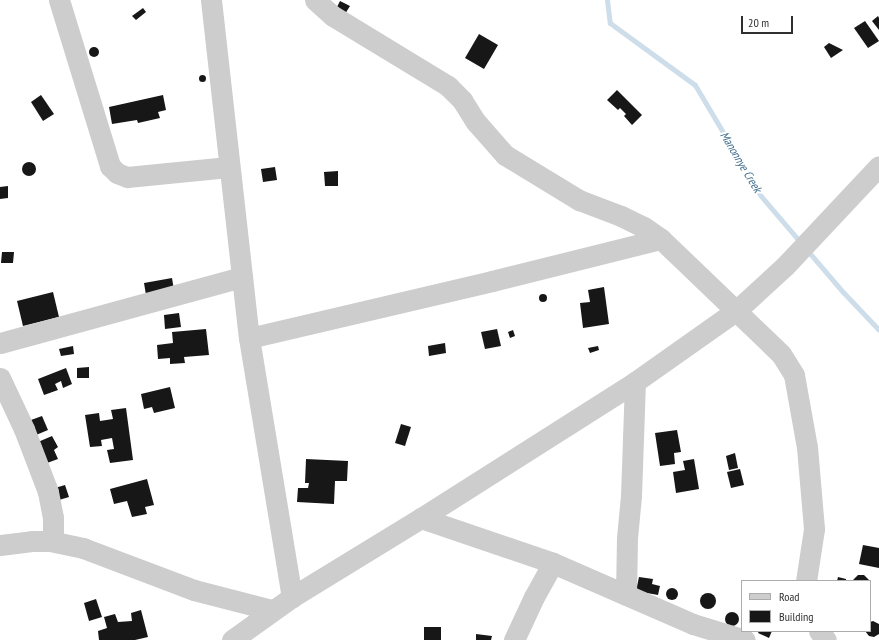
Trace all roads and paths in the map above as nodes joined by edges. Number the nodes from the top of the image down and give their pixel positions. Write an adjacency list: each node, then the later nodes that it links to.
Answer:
1 (59, 0): 5 (street)
2 (211, 0): 5 (street)
3 (315, 0): 6 (street)
4 (879, 166): 8 (street)
5 (229, 168): 7 (street)
6 (661, 239): 8 (street); 9 (street)
7 (242, 277): 9 (street); 10 (street)
8 (737, 310): 12 (street); 17 (street)
9 (249, 338): 19 (street)
10 (0, 344)
11 (0, 378): 14 (street)
12 (635, 382): 13 (street); 18 (street)
13 (421, 518): 16 (street); 19 (street)
14 (50, 541): 15 (street); 20 (street)
15 (0, 545)
16 (553, 563): 18 (street); 23 (street)
17 (806, 580)
18 (626, 595): 24 (street)
19 (292, 597): 20 (street)
20 (272, 610): 22 (street)
21 (820, 632): 25 (street)
22 (232, 640)
23 (514, 640)
24 (745, 640)
25 (826, 640)

